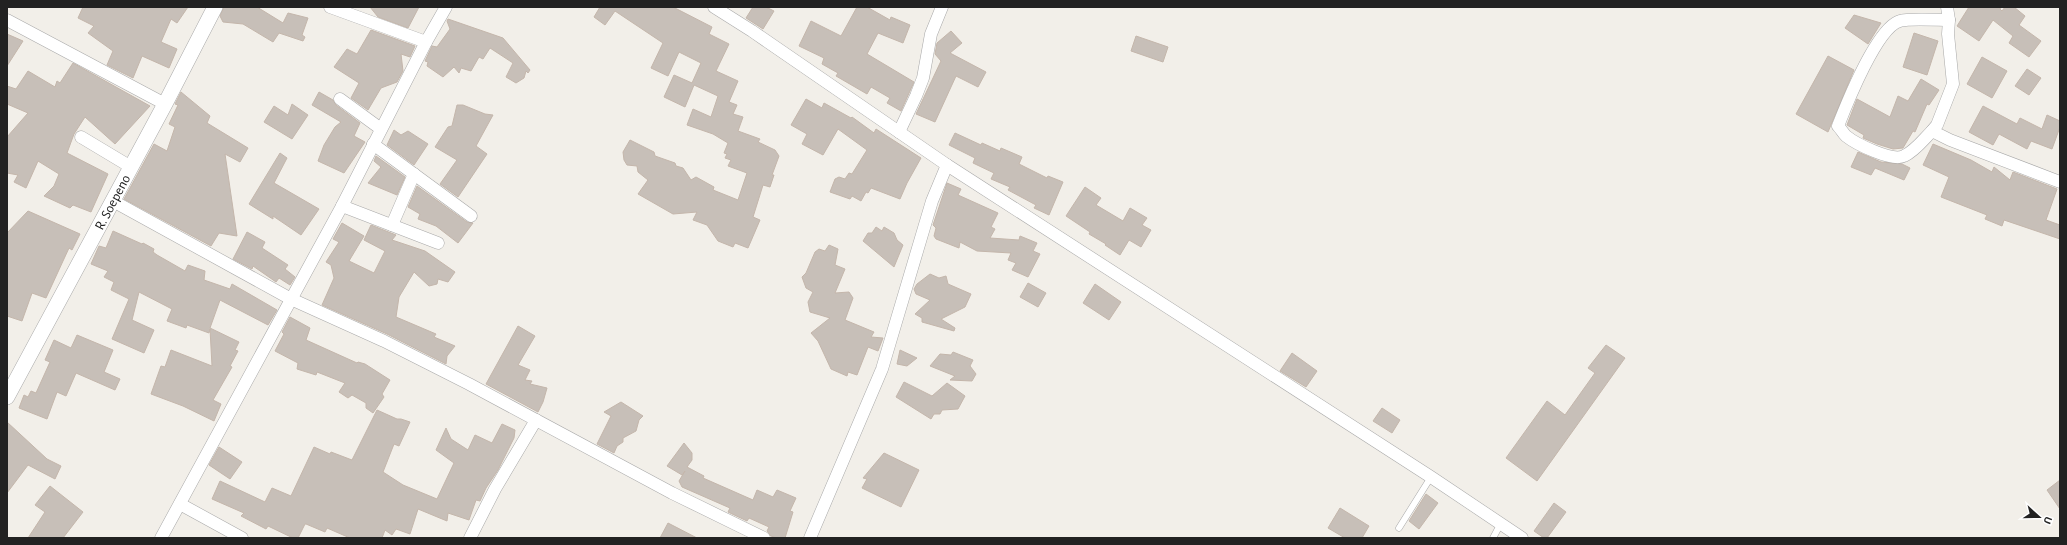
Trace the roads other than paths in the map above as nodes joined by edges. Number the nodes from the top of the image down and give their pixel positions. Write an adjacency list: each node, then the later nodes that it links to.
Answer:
1 (215, 7): 11 (street, R. Soepeno)
2 (330, 7): 9 (street)
3 (446, 7): 9 (street)
4 (714, 7): 14 (street)
5 (942, 7): 14 (street)
6 (1947, 7): 8 (street)
7 (7, 20): 11 (street)
8 (1949, 20): 13 (street); 13 (street)
9 (426, 42): 12 (street)
10 (340, 99): 12 (street)
11 (165, 104): 18 (street, R. Soepeno)
12 (381, 129): 16 (street)
13 (1932, 131): 20 (street)
14 (899, 132): 17 (street)
15 (81, 137): 18 (street)
16 (373, 144): 19 (street); 22 (street)
17 (946, 165): 29 (street); 37 (street)
18 (131, 167): 21 (street, R. Soepeno)
19 (414, 174): 23 (street); 24 (street)
20 (2060, 182)
21 (113, 201): 26 (street); 27 (street, R. Soepeno)
22 (342, 206): 24 (street); 26 (street)
23 (471, 216)
24 (392, 225): 25 (street)
25 (438, 243)
26 (291, 299): 28 (street); 30 (street)
27 (7, 397)
28 (536, 420): 35 (street); 36 (street)
29 (1431, 477): 31 (street); 32 (lane)
30 (180, 504): 33 (street); 34 (street)
31 (1500, 524): 38 (lane); 39 (street)
32 (1399, 528)
33 (161, 538)
34 (242, 538)
35 (470, 538)
36 (764, 538)
37 (810, 538)
38 (1493, 538)
39 (1522, 538)

